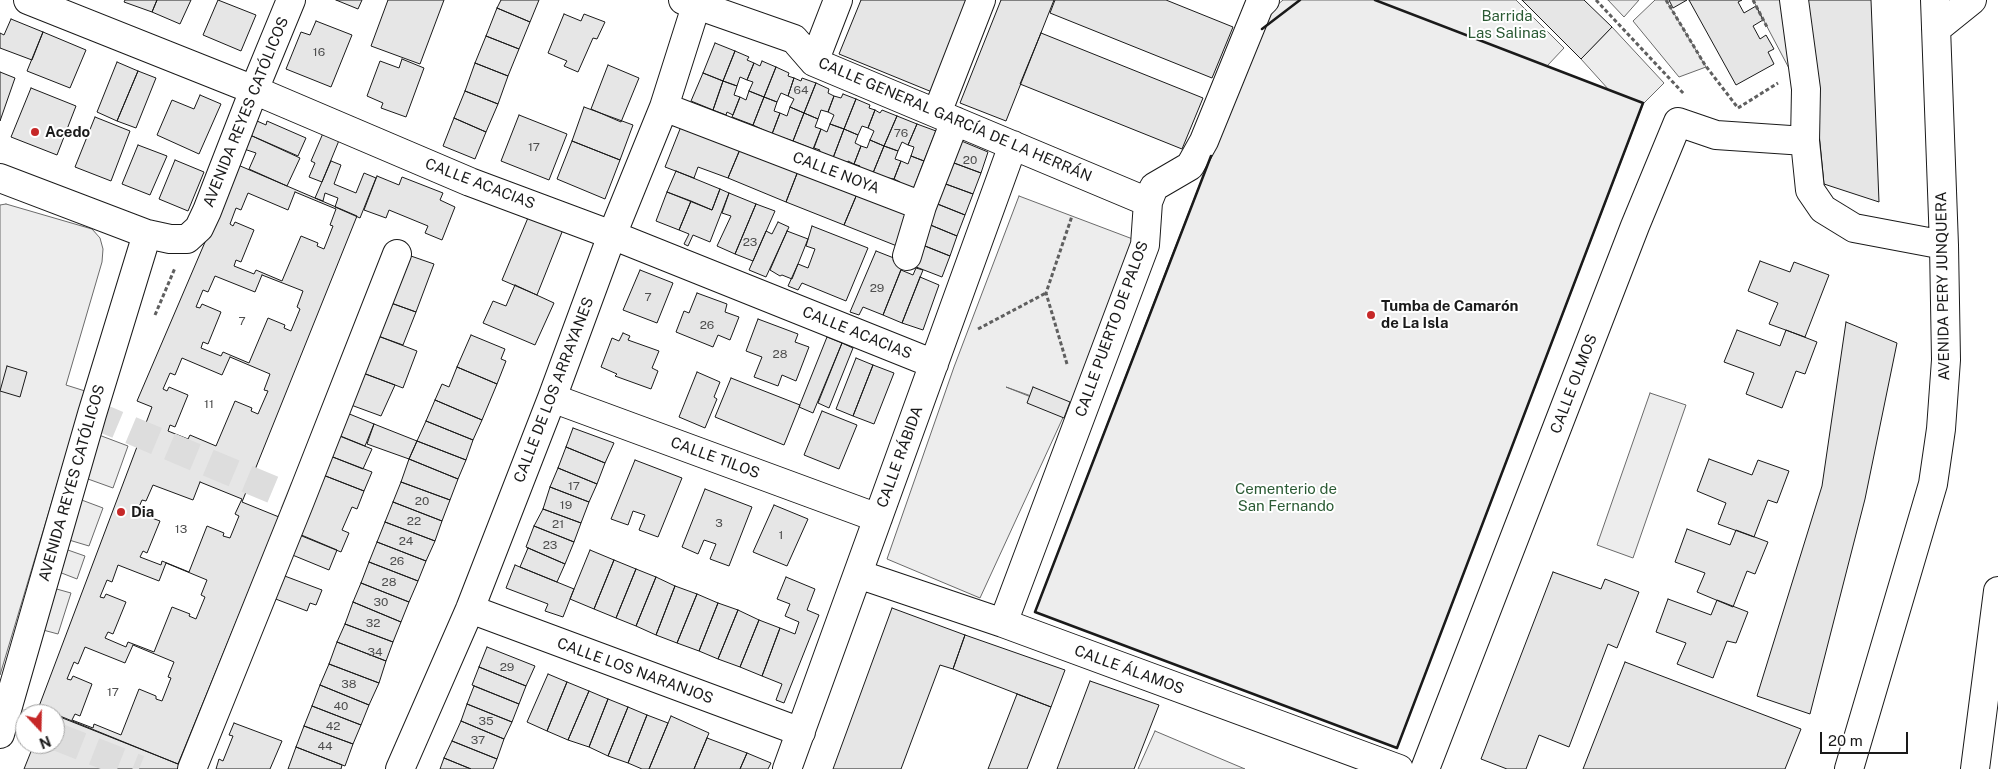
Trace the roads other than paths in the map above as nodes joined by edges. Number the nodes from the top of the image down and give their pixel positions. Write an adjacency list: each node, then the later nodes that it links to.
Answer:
1 (28, 0): 12 (main road, CALLE ACACIAS)
2 (291, 0): 12 (main road, AVENIDA REYES CATÓLICOS)
3 (838, 0): 11 (main road)
4 (981, 0): 14 (main road)
5 (1265, 0): 18 (main road)
6 (1794, 0): 15 (main road)
7 (1935, 0): 10 (main road, AVENIDA PERY JUNQUERA)
8 (1972, 0): 10 (main road)
9 (689, 3): 11 (main road, CALLE GENERAL GARCÍA DE LA HERRÁN); 13 (main road, CALLE DE LOS ARRAYANES)
10 (1936, 29): 22 (main road, AVENIDA PERY JUNQUERA)
11 (814, 62): 14 (main road, CALLE GENERAL GARCÍA DE LA HERRÁN)
12 (254, 90): 20 (main road, AVENIDA REYES CATÓLICOS); 21 (main road, CALLE ACACIAS)
13 (664, 107): 19 (main road, CALLE NOYA); 21 (main road, CALLE DE LOS ARRAYANES)
14 (946, 117): 16 (main road, CALLE GENERAL GARCÍA DE LA HERRÁN); 19 (main road)
15 (1805, 140): 22 (main road); 38 (main road, CALLE OLMOS)
16 (1013, 145): 18 (main road, CALLE GENERAL GARCÍA DE LA HERRÁN); 25 (main road, CALLE RÁBIDA)
17 (0, 178): 20 (main road, AVENIDA REYES CATÓLICOS)
18 (1148, 202): 31 (main road, CALLE PUERTO DE PALOS)
19 (922, 206): 24 (main road)
20 (148, 234): 33 (main road, AVENIDA REYES CATÓLICOS)
21 (612, 234): 25 (main road, CALLE ACACIAS); 26 (main road, CALLE DE LOS ARRAYANES)
22 (1944, 246): 39 (main road, AVENIDA PERY JUNQUERA)
23 (397, 254): 34 (main road)
24 (907, 256)
25 (934, 364): 27 (main road, CALLE RÁBIDA)
26 (552, 398): 27 (main road, CALLE TILOS); 30 (main road, CALLE DE LOS ARRAYANES)
27 (878, 518): 28 (main road, CALLE RÁBIDA)
28 (858, 574): 31 (main road, CALLE ÁLAMOS); 32 (main road, CALLE RÁBIDA)
29 (1998, 591): 40 (main road)
30 (470, 609): 32 (main road, CALLE LOS NARANJOS); 35 (main road, CALLE DE LOS ARRAYANES)
31 (1003, 623): 37 (main road, CALLE ÁLAMOS)
32 (801, 732): 36 (main road, CALLE RÁBIDA)
33 (0, 734)
34 (192, 769)
35 (400, 769)
36 (787, 769)
37 (1400, 769)
38 (1424, 769)
39 (1849, 769)
40 (1975, 769)

